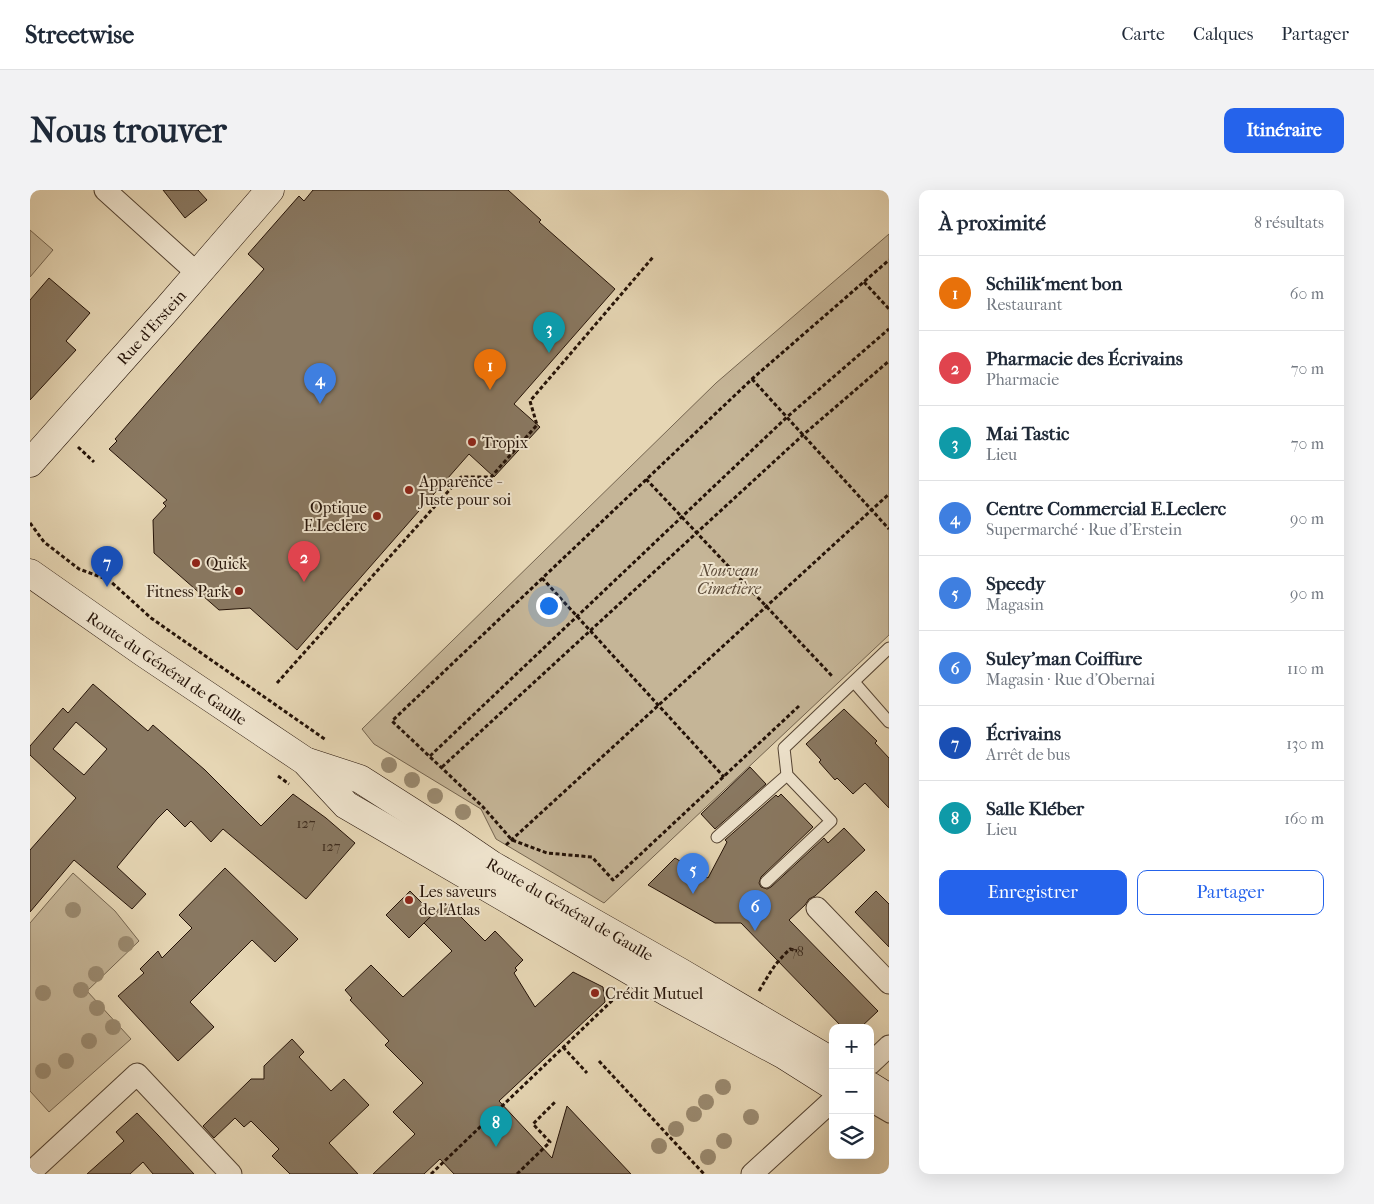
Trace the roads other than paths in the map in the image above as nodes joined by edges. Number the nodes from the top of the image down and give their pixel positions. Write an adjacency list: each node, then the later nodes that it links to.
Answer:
1 (105, 190): 3 (street)
2 (270, 190): 3 (main road, Rue d'Erstein)
3 (198, 274): 4 (main road, Rue d'Erstein)
4 (30, 462)
5 (30, 573): 9 (main road, Route du Général de Gaulle)
6 (889, 648): 7 (lane)
7 (854, 682): 8 (lane); 10 (lane)
8 (889, 722)
9 (305, 761): 16 (main road, Route du Général de Gaulle); 18 (main road, Route du Général de Gaulle)
10 (787, 774): 11 (lane); 12 (lane)
11 (717, 837)
12 (766, 882)
13 (817, 908): 14 (street)
14 (889, 983)
15 (889, 1046): 17 (street)
16 (829, 1060)
17 (874, 1060)
18 (829, 1083)
19 (829, 1104): 22 (street)
20 (30, 1173): 21 (street)
21 (231, 1174)
22 (752, 1174)

